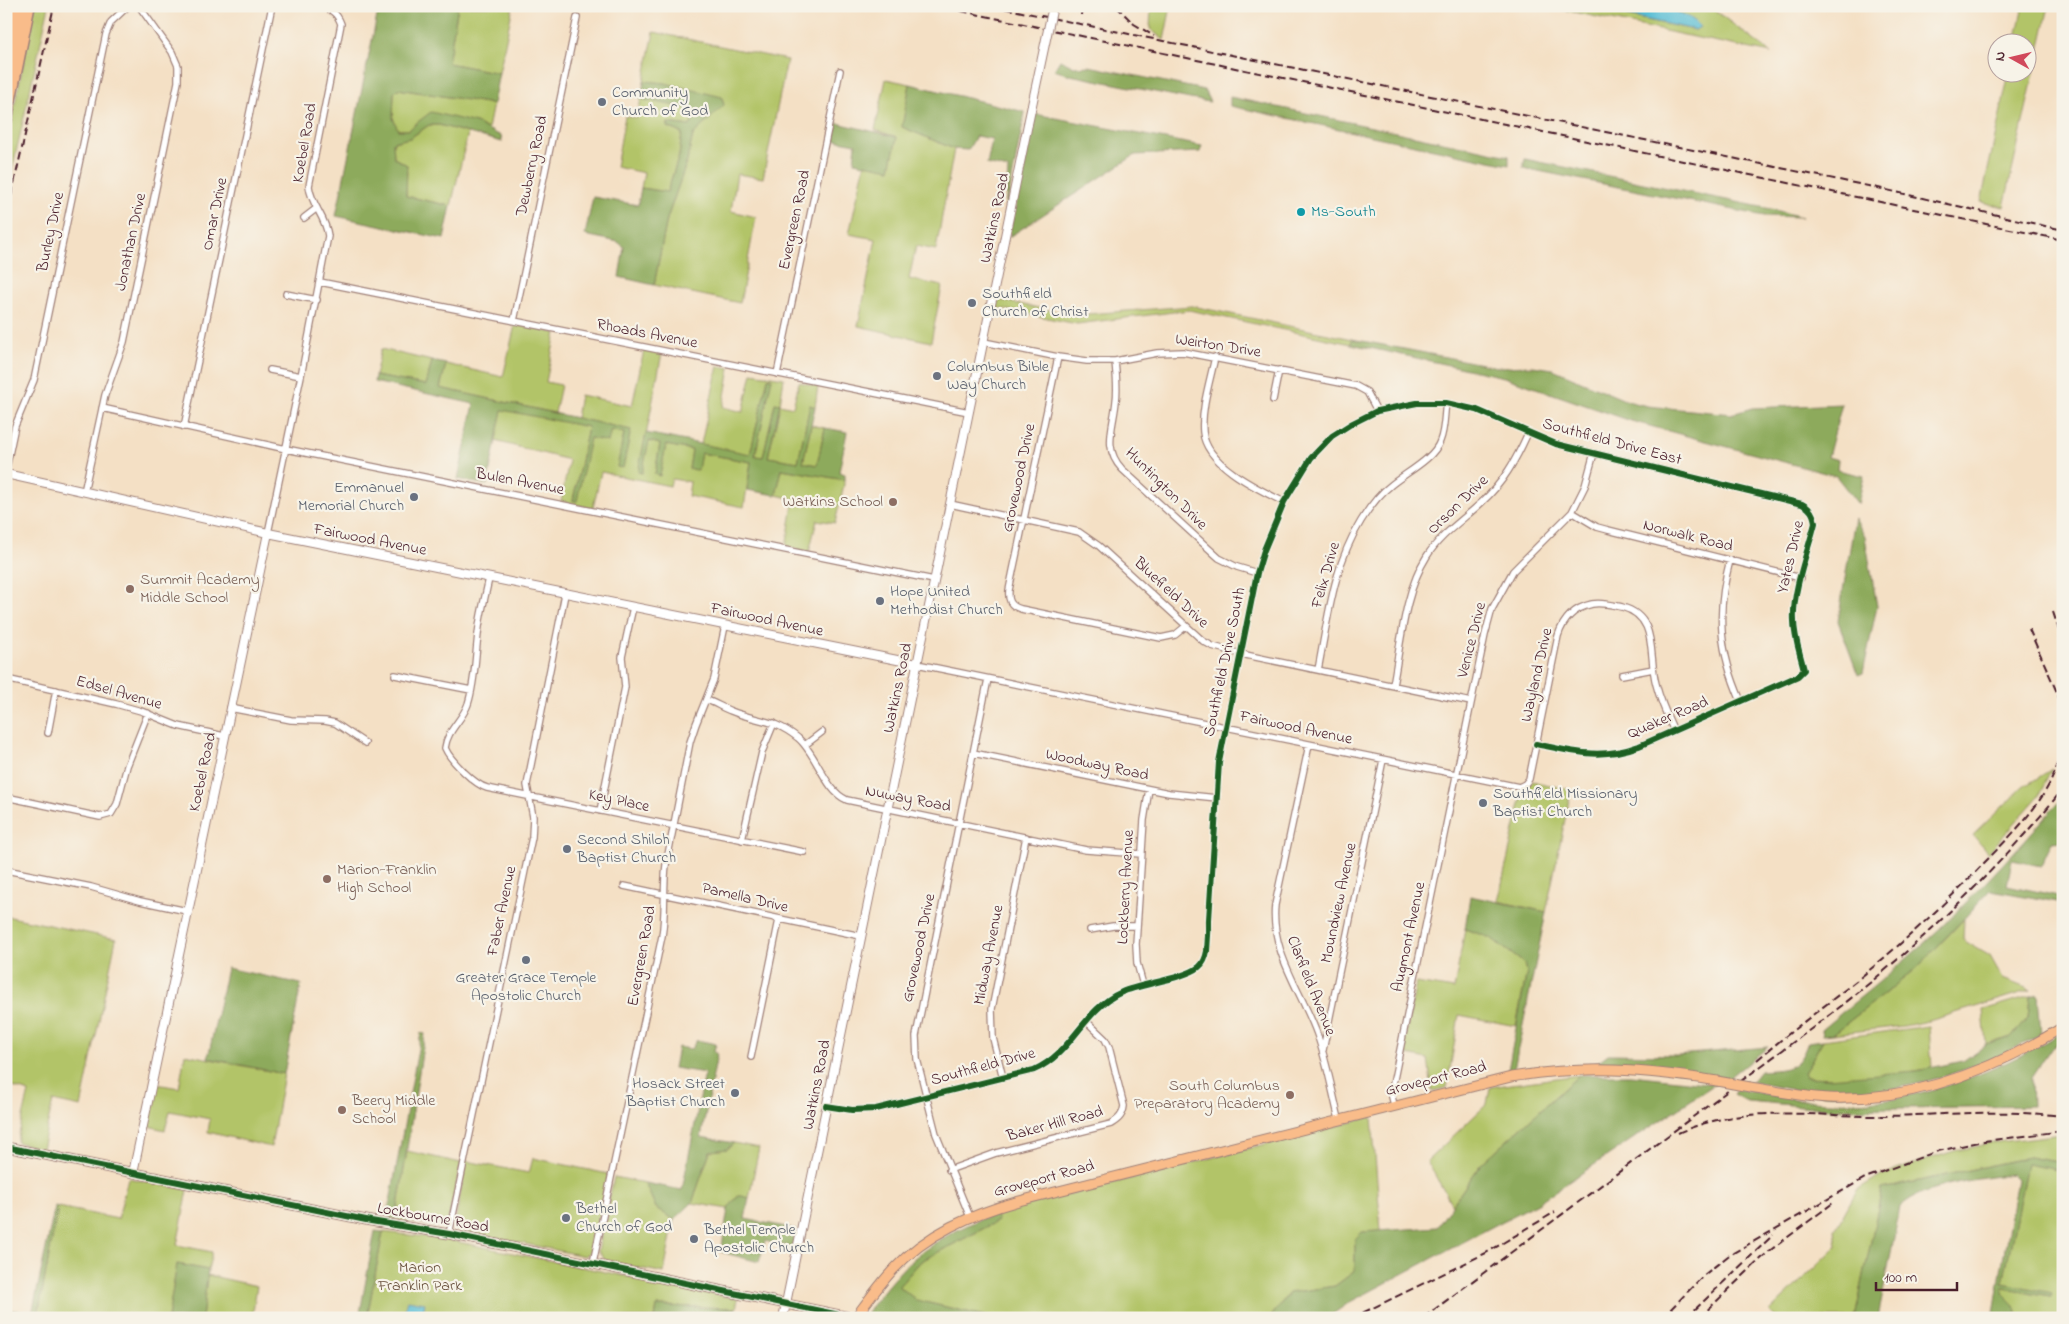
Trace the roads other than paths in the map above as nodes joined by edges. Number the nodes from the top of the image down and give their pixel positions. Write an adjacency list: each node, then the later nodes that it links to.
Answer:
1 (18, 6): 9 (highway)
2 (29, 6): 11 (highway)
3 (128, 6): 35 (street, Burley Drive)
4 (139, 6): 28 (street, Jonathan Drive)
5 (272, 6): 31 (street, Omar Drive)
6 (319, 6): 12 (street, Koebel Road)
7 (1053, 6): 18 (street, Watkins Road, bridge)
8 (577, 18): 17 (street, Dewberry Road)
9 (6, 64)
10 (840, 71): 24 (street, Evergreen Road)
11 (6, 120)
12 (317, 208): 13 (street); 14 (street, Koebel Road)
13 (304, 218)
14 (320, 282): 16 (street, Koebel Road); 17 (street, Rhoads Avenue)
15 (286, 294): 16 (street)
16 (317, 300): 25 (street, Koebel Road)
17 (514, 321): 24 (street, Rhoads Avenue)
18 (984, 342): 19 (street, Weirton Drive); 30 (street, Watkins Road)
19 (1058, 357): 21 (street, Weirton Drive); 42 (street, Grovewood Drive)
20 (1215, 357): 21 (street, Weirton Drive); 23 (street, Weirton Drive); 38 (street)
21 (1116, 361): 45 (street, Huntington Drive)
22 (270, 370): 25 (street)
23 (1279, 370): 26 (street); 29 (street, Weirton Drive)
24 (777, 374): 30 (street, Rhoads Avenue)
25 (301, 376): 33 (street, Koebel Road)
26 (1273, 400)
27 (1446, 403): 29 (street, Southfield Drive East); 32 (street, Southfield Drive East); 56 (street, Felix Drive)
28 (102, 408): 31 (street, Bulen Avenue); 37 (street, Jonathan Drive)
29 (1377, 411): 38 (street, Southfield Drive South)
30 (969, 412): 39 (street, Watkins Road)
31 (184, 427): 33 (street, Bulen Avenue)
32 (1528, 433): 34 (street, Southfield Drive East); 62 (street, Orson Drive)
33 (286, 450): 43 (street, Koebel Road); 48 (street, Bulen Avenue)
34 (1594, 453): 40 (street, Southfield Drive East); 41 (street, Venice Drive)
35 (6, 469)
36 (6, 474): 37 (street, Fairwood Avenue)
37 (84, 492): 43 (street, Fairwood Avenue)
38 (1284, 502): 45 (street, Southfield Drive South)
39 (950, 504): 42 (street, Bluefield Drive); 48 (street, Watkins Road)
40 (1812, 510): 47 (street, Yates Drive)
41 (1572, 512): 44 (street, Norwalk Road); 67 (street, Venice Drive)
42 (1024, 519): 52 (street, Bluefield Drive); 52 (street, Grovewood Drive)
43 (268, 533): 46 (street, Fairwood Avenue); 68 (street, Koebel Road)
44 (1730, 560): 47 (street, Norwalk Road); 66 (street)
45 (1257, 573): 53 (street, Southfield Drive South)
46 (489, 578): 49 (street, Fairwood Avenue); 64 (street)
47 (1801, 578): 57 (street, Yates Drive)
48 (934, 580): 54 (street, Watkins Road)
49 (565, 594): 50 (street, Fairwood Avenue); 85 (street, Faber Avenue)
50 (633, 607): 51 (street, Fairwood Avenue); 89 (street)
51 (725, 626): 54 (street, Fairwood Avenue); 65 (street, Evergreen Road)
52 (1186, 626): 53 (street, Bluefield Drive)
53 (1241, 654): 56 (street, Bluefield Drive); 71 (street, Southfield Drive South)
54 (917, 664): 61 (street, Fairwood Avenue); 88 (street, Watkins Road)
55 (1653, 669): 59 (street); 72 (street); 77 (street, Wayland Drive)
56 (1318, 670): 62 (street, Bluefield Drive)
57 (1804, 670): 66 (street, Quaker Road)
58 (395, 675): 64 (street)
59 (1622, 675)
60 (6, 680): 63 (street, Edsel Avenue)
61 (988, 680): 71 (street, Fairwood Avenue); 80 (street, Grovewood Drive)
62 (1393, 686): 67 (street, Bluefield Drive)
63 (56, 690): 69 (street, Edsel Avenue); 74 (street)
64 (471, 690): 85 (street, Key Place)
65 (707, 700): 70 (street, Nuway Road); 91 (street, Evergreen Road)
66 (1740, 701): 72 (street, Quaker Road)
67 (1471, 702): 82 (street, Venice Drive)
68 (230, 708): 75 (street, Koebel Road); 76 (street)
69 (148, 713): 75 (street, Edsel Avenue); 86 (street)
70 (774, 723): 78 (street, Nuway Road); 93 (street)
71 (1225, 728): 79 (street, Fairwood Avenue); 87 (street, Southfield Drive South)
72 (1674, 731): 77 (street, Quaker Road)
73 (822, 732): 78 (street)
74 (48, 733)
75 (224, 736): 99 (street, Koebel Road)
76 (365, 743)
77 (1536, 744): 83 (street, Wayland Drive)
78 (805, 745): 88 (street, Nuway Road)
79 (1309, 745): 81 (street, Fairwood Avenue); 108 (street, Clarfield Avenue)
80 (973, 753): 84 (street, Woodway Road); 90 (street, Grovewood Drive)
81 (1383, 760): 82 (street, Fairwood Avenue); 108 (street, Moundview Avenue)
82 (1456, 775): 83 (street, Fairwood Avenue); 112 (street, Augmont Avenue)
83 (1523, 786)
84 (1149, 789): 87 (street, Woodway Road); 95 (street, Lockberry Avenue)
85 (528, 797): 89 (street, Key Place); 119 (street, Faber Avenue)
86 (6, 798)
87 (1217, 798): 104 (street, Southfield Drive South)
88 (887, 809): 90 (street, Nuway Road); 103 (street, Watkins Road)
89 (600, 811): 91 (street, Key Place)
90 (959, 823): 92 (street, Nuway Road); 111 (street, Grovewood Drive)
91 (673, 826): 93 (street, Key Place); 98 (street, Evergreen Road)
92 (1026, 838): 95 (street, Nuway Road); 110 (street, Midway Avenue)
93 (742, 840): 94 (street, Key Place)
94 (804, 852)
95 (1141, 854): 101 (street, Lockberry Avenue)
96 (6, 870): 99 (street)
97 (624, 886): 98 (street, Pamella Drive)
98 (665, 894): 100 (street, Pamella Drive); 120 (street, Evergreen Road)
99 (187, 911): 117 (street, Koebel Road)
100 (779, 920): 103 (street, Pamella Drive); 109 (street)
101 (1137, 926): 102 (street); 105 (street, Lockberry Avenue)
102 (1090, 930)
103 (861, 936): 113 (street, Watkins Road)
104 (1203, 964): 105 (street, Southfield Drive)
105 (1143, 986): 106 (street, Southfield Drive)
106 (1086, 1021): 110 (street, Southfield Drive); 116 (street, Baker Hill Road)
107 (2063, 1027): 112 (main road, Groveport Road, bridge)
108 (1323, 1052): 114 (street, Clarfield Avenue)
109 (751, 1057)
110 (1003, 1078): 111 (street, Southfield Drive)
111 (927, 1097): 113 (street, Southfield Drive); 116 (street, Grovewood Drive)
112 (1394, 1105): 114 (main road, Groveport Road)
113 (826, 1106): 121 (street, Watkins Road)
114 (1339, 1119): 118 (main road, Groveport Road)
115 (6, 1147): 117 (main road, Lockbourne Road)
116 (949, 1170): 118 (street, Grovewood Drive)
117 (133, 1173): 119 (main road, Lockbourne Road)
118 (970, 1216): 123 (main road, Groveport Road)
119 (449, 1234): 120 (main road, Lockbourne Road)
120 (593, 1264): 121 (main road, Lockbourne Road)
121 (786, 1303): 122 (street, Watkins Road); 123 (main road, Lockbourne Road)
122 (783, 1318)
123 (854, 1318)

